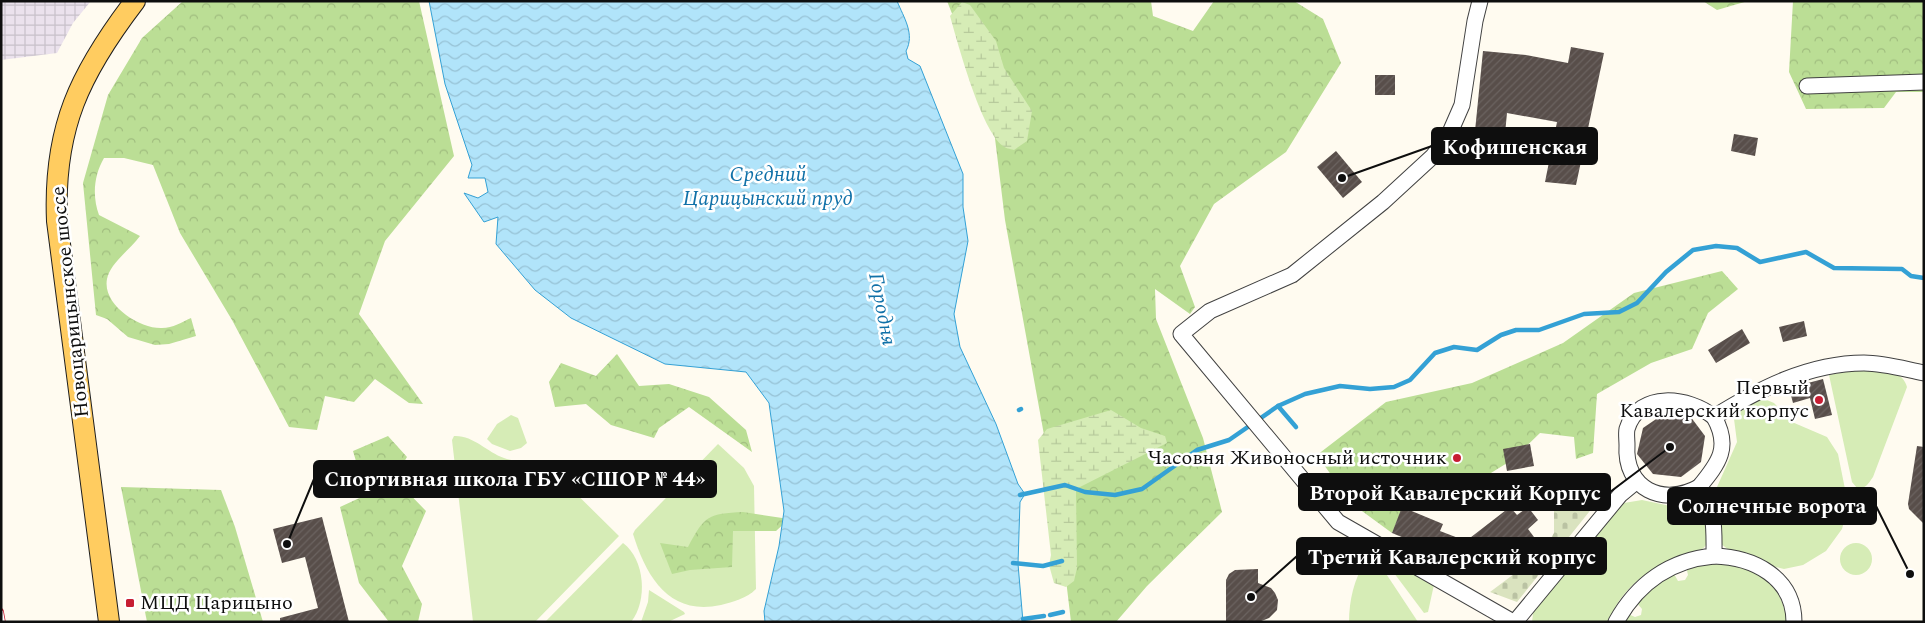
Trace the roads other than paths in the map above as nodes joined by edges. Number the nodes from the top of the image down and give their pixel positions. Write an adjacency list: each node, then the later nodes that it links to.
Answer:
1 (135, 1): 11 (main road, Новоцарицынское шоссе)
2 (1480, 1): 10 (street)
3 (1924, 82): 4 (street)
4 (1807, 86)
5 (1924, 373): 6 (street)
6 (1714, 416): 7 (street); 8 (street)
7 (1637, 481): 8 (street); 10 (street)
8 (1700, 487): 9 (street)
9 (1714, 556): 12 (street); 13 (street)
10 (1517, 621)
11 (109, 622)
12 (1616, 622)
13 (1794, 622)

